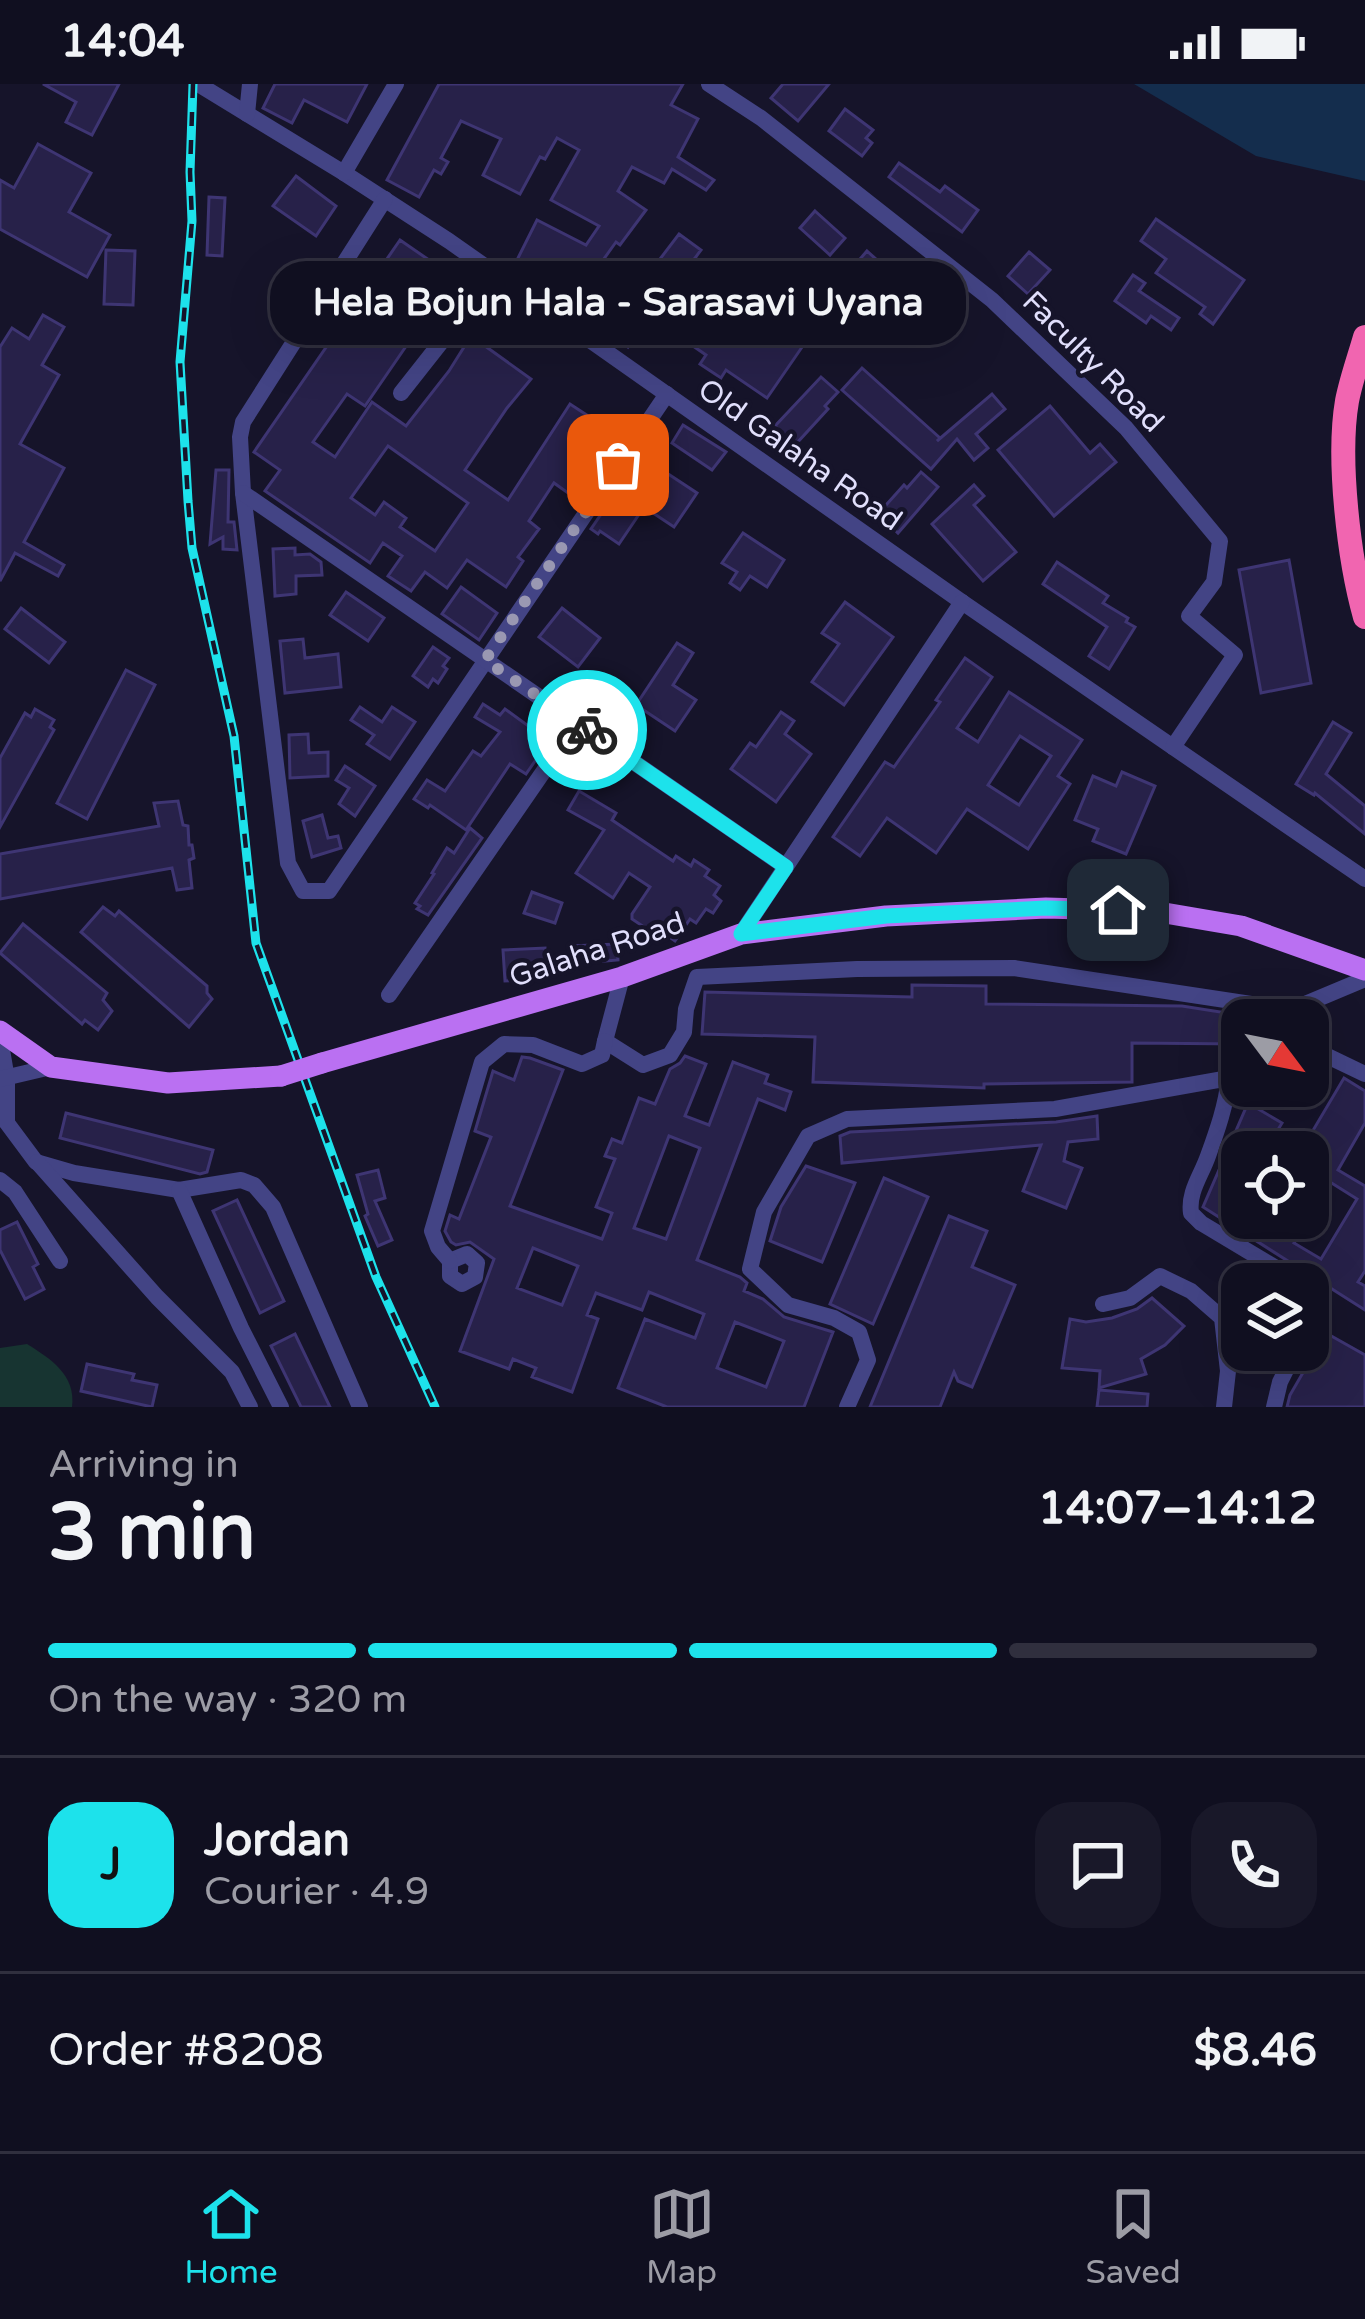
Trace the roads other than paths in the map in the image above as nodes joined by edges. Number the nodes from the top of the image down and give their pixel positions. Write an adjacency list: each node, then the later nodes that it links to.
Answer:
1 (199, 84): 5 (street, Old Galaha Road)
2 (250, 84): 5 (street)
3 (396, 84): 6 (street)
4 (709, 84): 19 (street, Faculty Road)
5 (247, 114): 6 (street, Old Galaha Road)
6 (344, 172): 7 (street, Old Galaha Road)
7 (385, 199): 8 (street, Old Galaha Road); 13 (street)
8 (549, 312): 11 (street); 12 (street, Old Galaha Road)
9 (1365, 337): 16 (highway)
10 (1365, 388): 14 (highway)
11 (401, 393)
12 (667, 394): 15 (street, Old Galaha Road); 17 (street)
13 (243, 493): 17 (street); 17 (street)
14 (1365, 524)
15 (962, 602): 19 (street, Old Galaha Road); 20 (street)
16 (1365, 617)
17 (485, 660): 18 (street)
18 (577, 723): 20 (street); 25 (street)
19 (1173, 747): 21 (street, Old Galaha Road)
20 (786, 867): 22 (street)
21 (1365, 879)
22 (741, 934): 23 (main road, Galaha Road); 24 (main road, Galaha Road)
23 (1365, 974): 26 (street)
24 (622, 977): 29 (street); 31 (main road, Galaha Road, bridge)
25 (389, 995)
26 (1323, 999)
27 (1221, 1004): 29 (street)
28 (0, 1035): 31 (main road, Galaha Road); 34 (street)
29 (605, 1041): 41 (street)
30 (1329, 1057): 32 (street)
31 (51, 1067): 34 (street)
32 (1365, 1074)
33 (1221, 1076): 48 (street)
34 (4, 1079): 36 (street)
35 (1224, 1107): 42 (street)
36 (3, 1120): 37 (street)
37 (36, 1162): 39 (street); 45 (street)
38 (0, 1180): 40 (street)
39 (179, 1190): 46 (street); 47 (street)
40 (60, 1261)
41 (450, 1261)
42 (1267, 1263)
43 (1103, 1304): 49 (street)
44 (1285, 1371): 50 (street)
45 (250, 1407)
46 (281, 1407)
47 (360, 1407)
48 (847, 1407)
49 (1224, 1407)
50 (1274, 1407)

